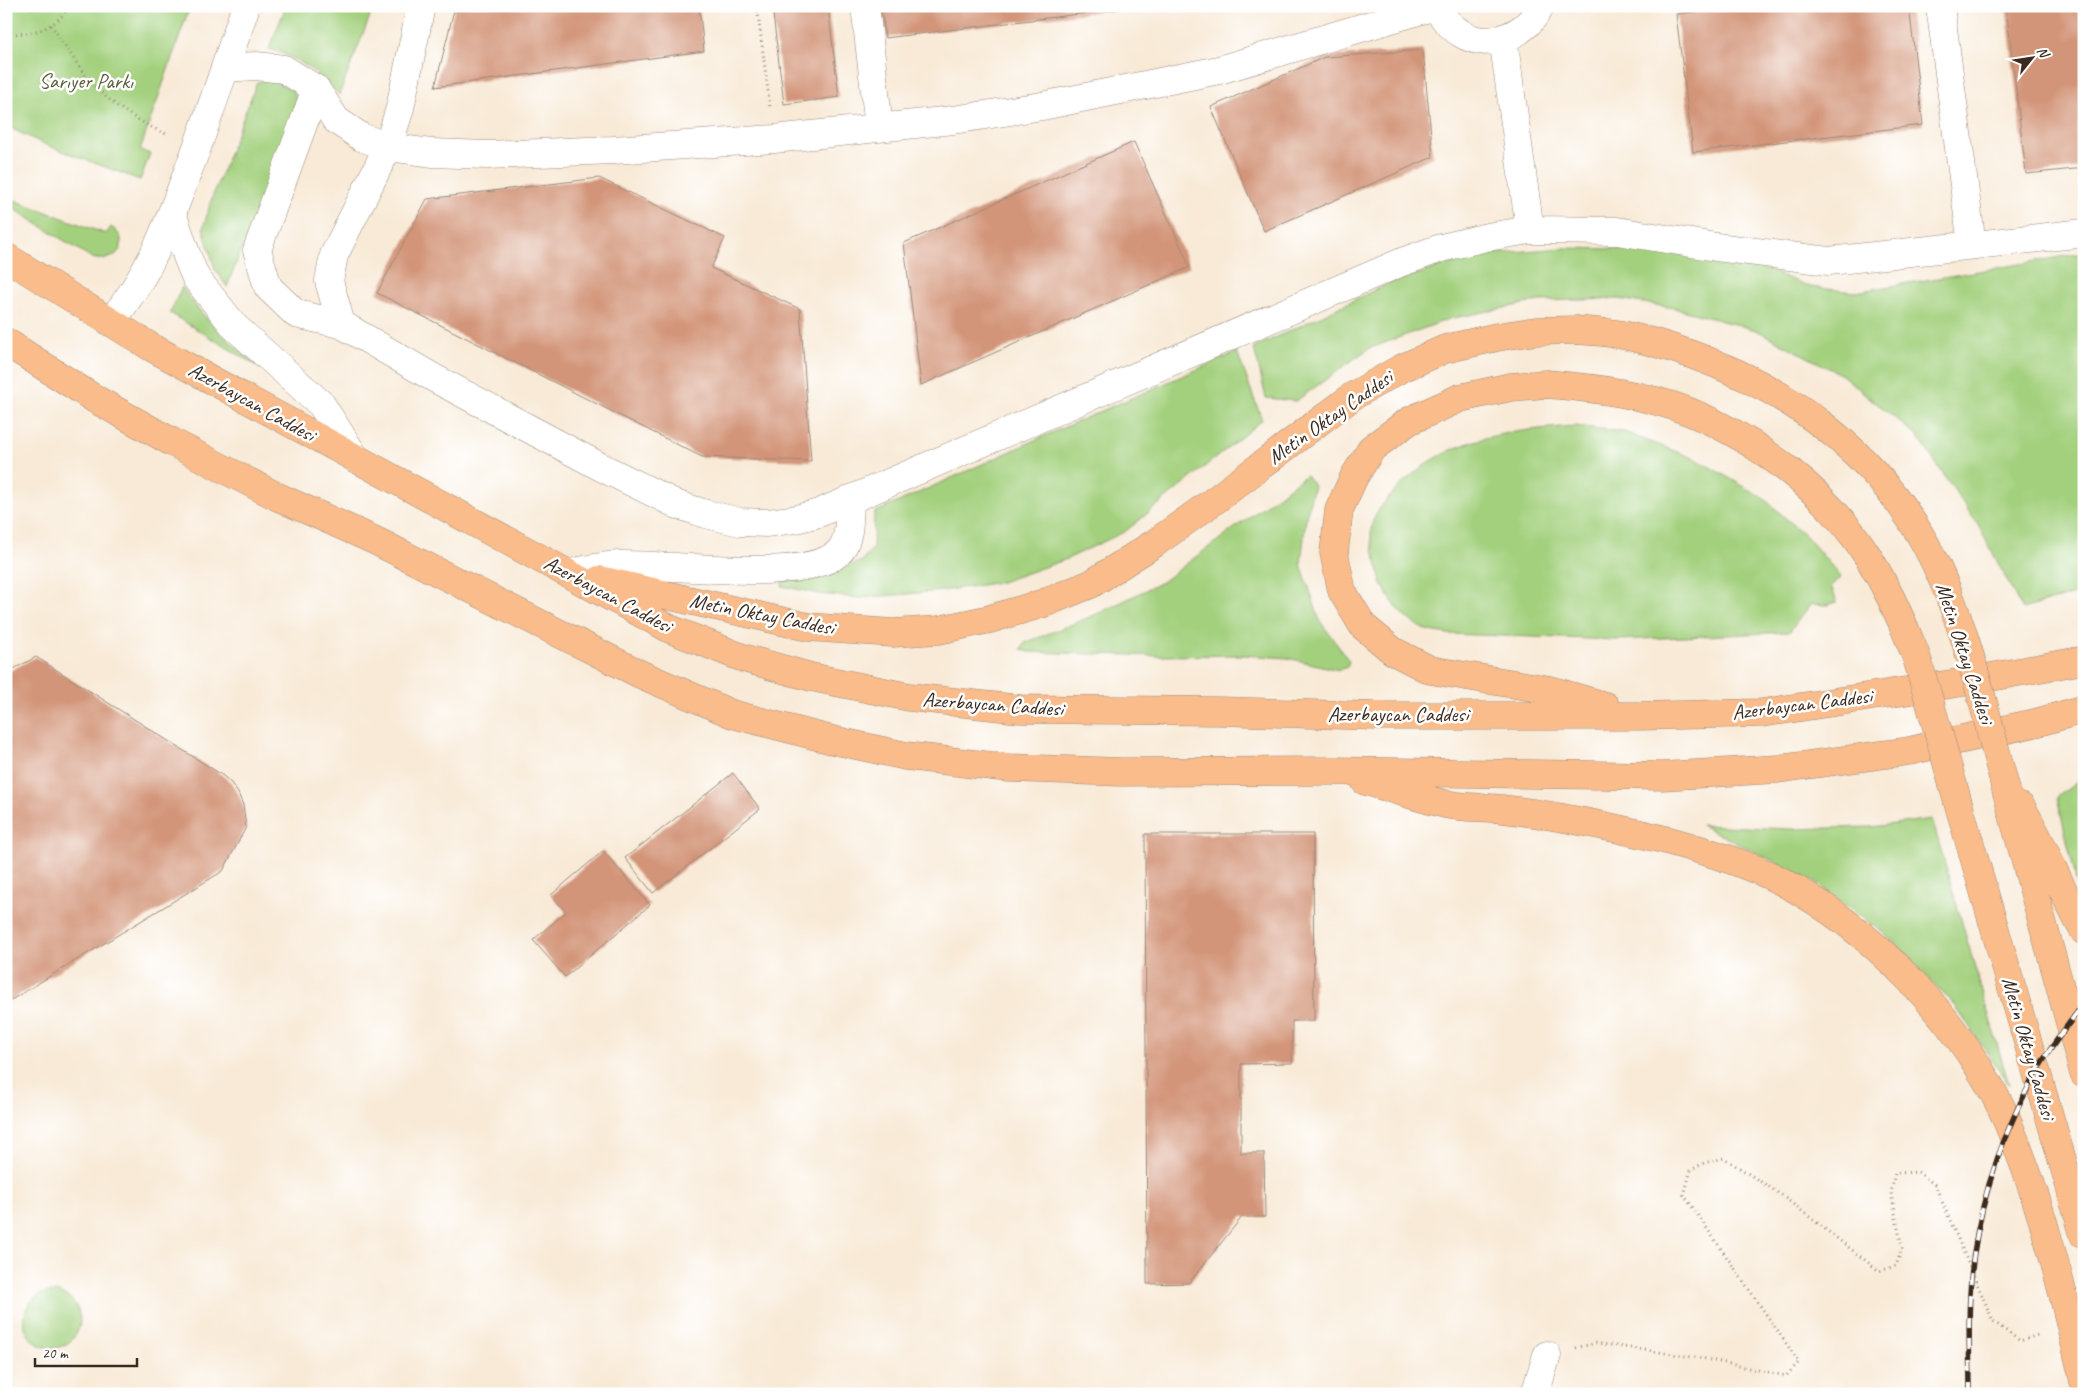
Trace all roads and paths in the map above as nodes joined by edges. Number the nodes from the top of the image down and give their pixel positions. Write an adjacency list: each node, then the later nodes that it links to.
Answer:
1 (69, 6): 9 (path)
2 (246, 6): 12 (lane)
3 (421, 6): 17 (lane)
4 (757, 6): 15 (path)
5 (865, 6): 14 (lane)
6 (1436, 6): 11 (lane); 14 (lane)
7 (1540, 6): 11 (lane)
8 (1940, 6): 21 (lane)
9 (51, 25): 10 (path); 16 (path)
10 (6, 32)
11 (1503, 38): 19 (lane)
12 (225, 68): 13 (lane); 16 (lane)
13 (316, 89): 17 (lane); 24 (lane)
14 (878, 127): 15 (lane)
15 (774, 139): 17 (lane)
16 (197, 147): 18 (lane)
17 (388, 147): 24 (lane)
18 (172, 213): 23 (lane); 26 (lane)
19 (1530, 230): 21 (lane); 27 (lane)
20 (2084, 233): 21 (lane)
21 (1972, 245)
22 (6, 257): 23 (main road, Azerbaycan Caddesi)
23 (110, 322): 26 (main road, Azerbaycan Caddesi)
24 (341, 324): 27 (lane)
25 (6, 342): 32 (main road)
26 (356, 459): 28 (main road, Azerbaycan Caddesi)
27 (850, 499): 28 (lane)
28 (569, 573): 31 (main road, Azerbaycan Caddesi); 33 (main road, Metin Oktay Caddesi, bridge)
29 (2084, 660): 31 (main road, Azerbaycan Caddesi)
30 (2084, 709): 32 (main road)
31 (1638, 716): 36 (main road, Metin Oktay Caddesi, bridge)
32 (1330, 771): 37 (main road)
33 (2005, 786): 34 (main road); 35 (main road, Metin Oktay Caddesi)
34 (2084, 931)
35 (2084, 1074)
36 (2084, 1235)
37 (2070, 1325): 38 (path); 39 (main road)
38 (1547, 1355): 40 (lane)
39 (2084, 1381)
40 (1535, 1394)

